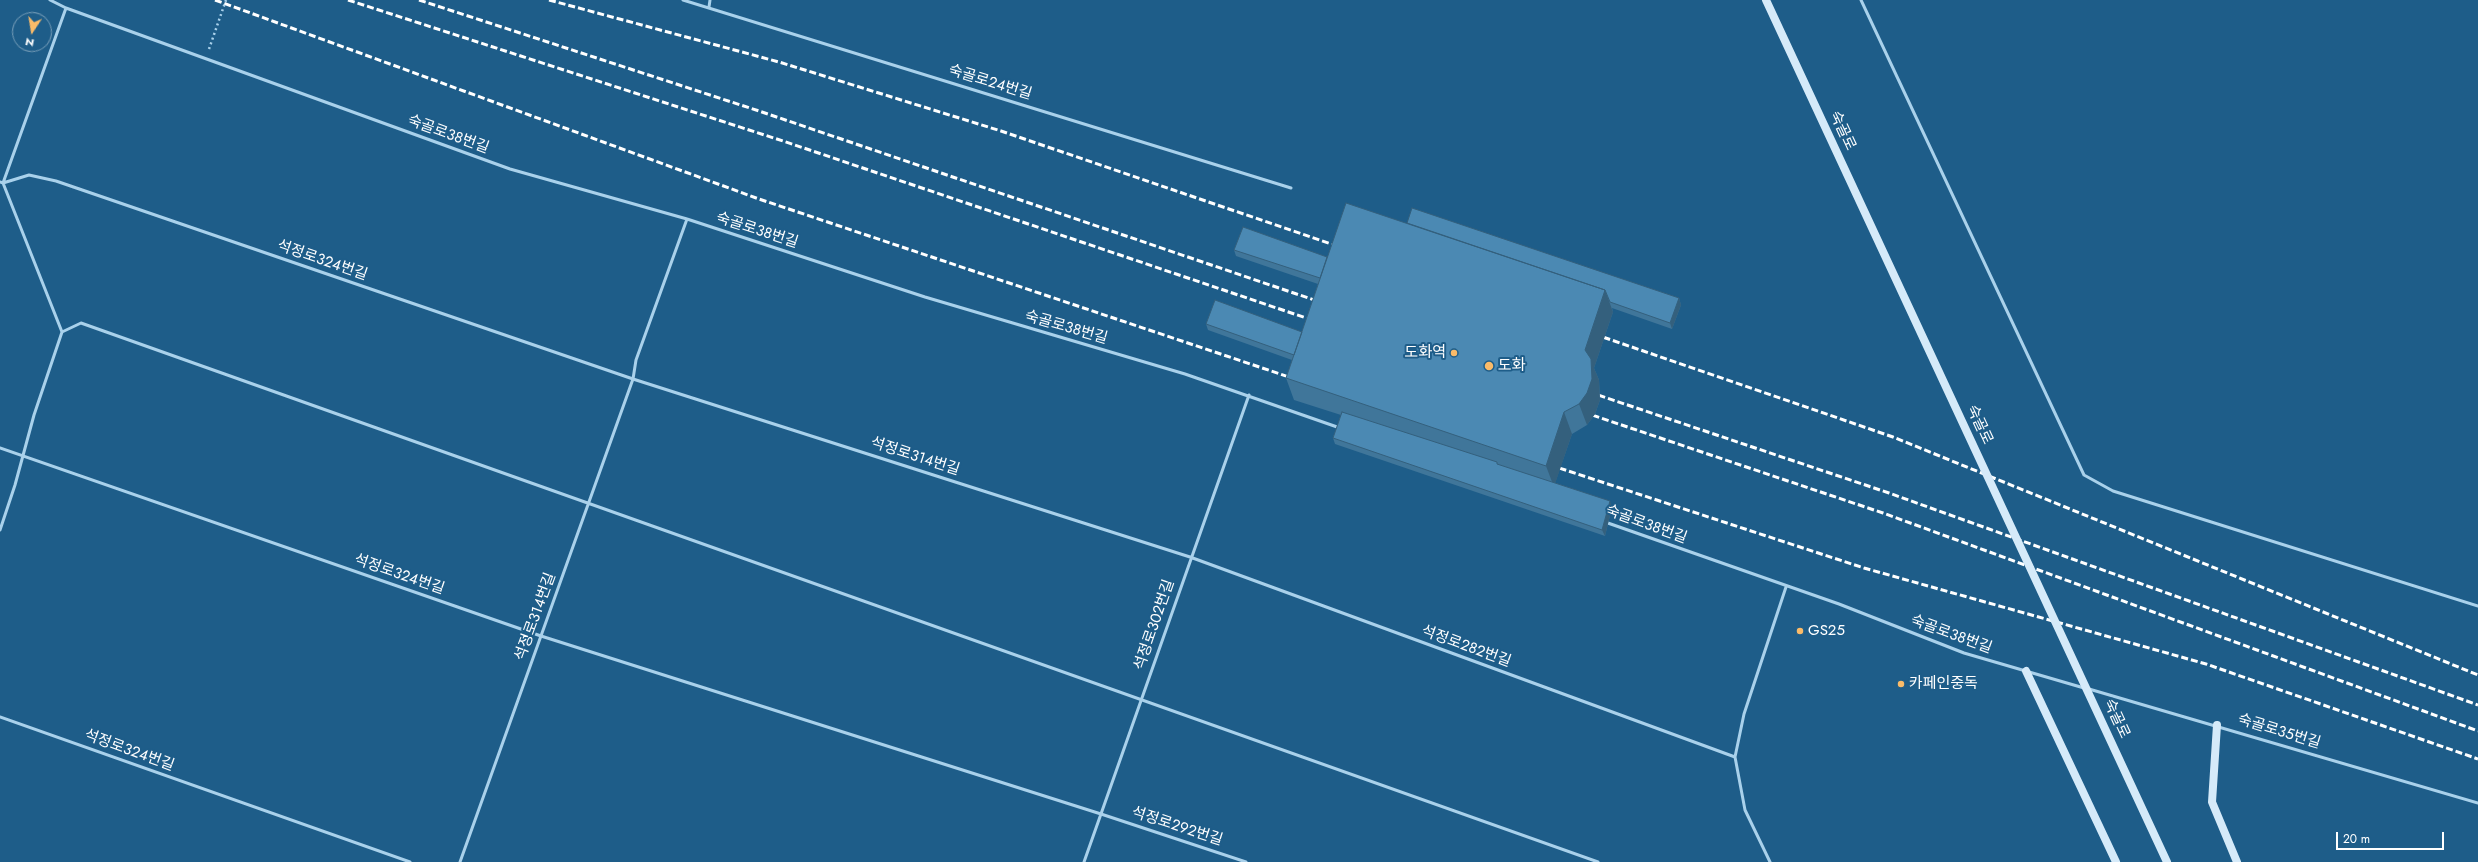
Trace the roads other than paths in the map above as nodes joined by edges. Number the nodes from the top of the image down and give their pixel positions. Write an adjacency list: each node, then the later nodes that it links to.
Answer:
1 (50, 0): 7 (lane, 숙골로38번길)
2 (683, 0): 6 (lane, 숙골로24번길)
3 (710, 0): 6 (lane)
4 (1766, 0): 39 (main road, 숙골로, bridge)
5 (1861, 0): 22 (lane)
6 (709, 7): 9 (lane, 숙골로24번길)
7 (66, 8): 8 (lane); 10 (lane, 숙골로38번길)
8 (2, 182): 11 (lane); 12 (lane, 석정로324번길)
9 (1291, 188)
10 (687, 219): 12 (lane, 석정로314번길); 13 (lane, 숙골로38번길)
11 (62, 332): 16 (lane); 17 (lane)
12 (633, 379): 17 (lane, 석정로314번길); 20 (lane, 석정로314번길)
13 (1249, 395): 14 (lane, 숙골로38번길); 20 (lane, 석정로302번길)
14 (1346, 430)
15 (0, 448): 16 (lane, 석정로324번길)
16 (23, 455): 19 (lane); 23 (lane, 석정로324번길)
17 (588, 504): 23 (lane, 석정로314번길); 26 (lane)
18 (1599, 520): 21 (lane, 숙골로38번길)
19 (0, 530)
20 (1190, 557): 26 (lane, 석정로302번길); 29 (lane, 석정로282번길)
21 (1786, 587): 24 (lane, 숙골로38번길); 29 (lane)
22 (2478, 606)
23 (541, 636): 31 (lane, 석정로324번길); 33 (lane, 석정로314번길)
24 (2026, 671): 25 (lane, 숙골로38번길); 38 (main road)
25 (2074, 685): 28 (lane, 숙골로35번길)
26 (1141, 700): 31 (lane, 석정로302번길); 36 (lane)
27 (0, 717): 32 (lane, 석정로324번길)
28 (2217, 725): 30 (lane, 숙골로35번길); 40 (main road)
29 (1735, 757): 37 (lane)
30 (2478, 803)
31 (1101, 814): 34 (lane, 석정로302번길); 35 (lane, 석정로292번길)
32 (410, 862)
33 (460, 862)
34 (1084, 862)
35 (1246, 862)
36 (1598, 862)
37 (1770, 862)
38 (2116, 862)
39 (2167, 862)
40 (2237, 862)

